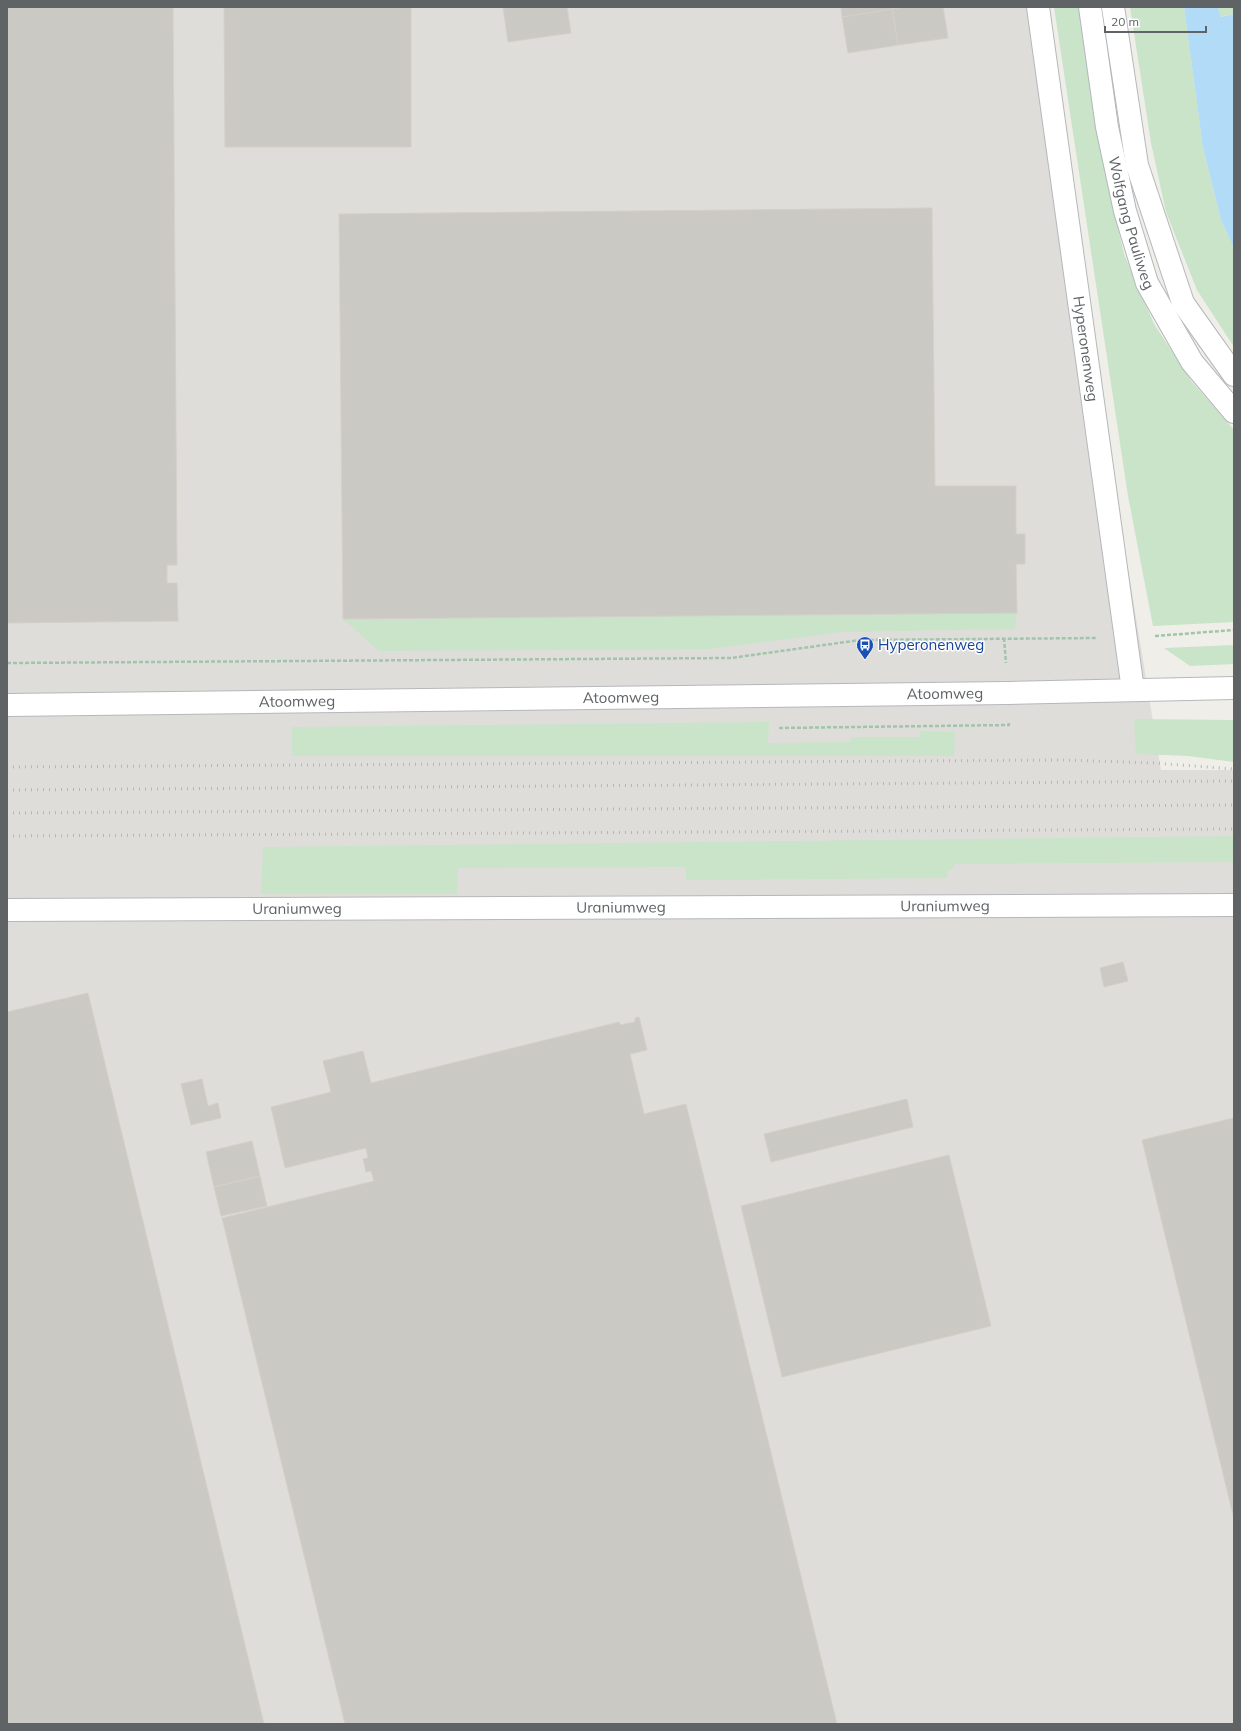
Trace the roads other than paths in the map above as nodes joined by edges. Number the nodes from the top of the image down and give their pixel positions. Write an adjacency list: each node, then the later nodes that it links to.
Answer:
1 (1038, 7): 7 (street, Hyperonenweg)
2 (1090, 7): 5 (street, Wolfgang Pauliweg)
3 (1113, 7): 4 (street, Wolfgang Pauliweg)
4 (1234, 375)
5 (1234, 412)
6 (1234, 688): 7 (street, Atoomweg)
7 (1133, 690): 8 (street, Atoomweg)
8 (7, 705)
9 (1234, 905): 10 (street, Uraniumweg)
10 (7, 910)

